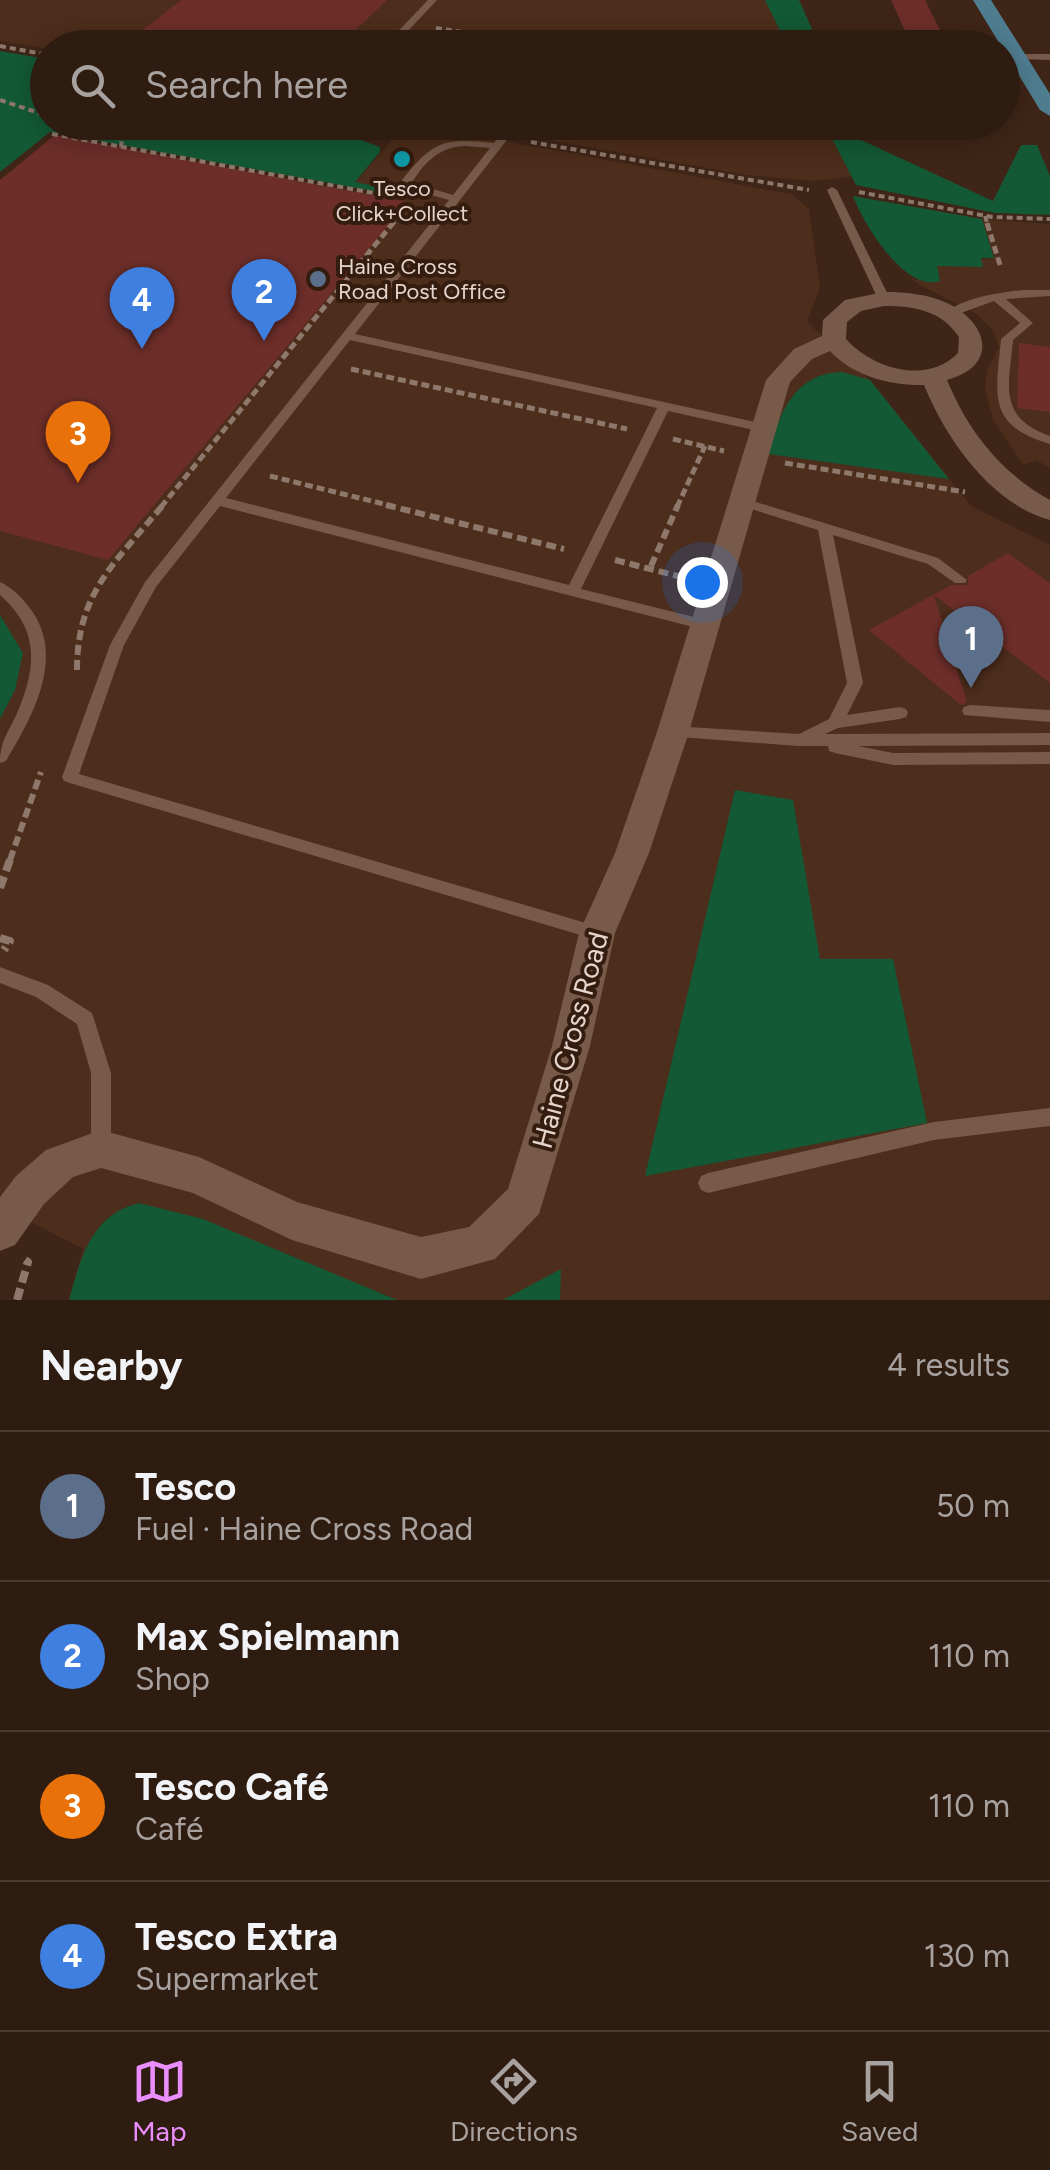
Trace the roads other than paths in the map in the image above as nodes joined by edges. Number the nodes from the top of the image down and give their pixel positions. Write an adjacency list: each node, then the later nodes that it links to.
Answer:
1 (433, 0): 3 (lane)
2 (982, 0): 4 (main road)
3 (403, 30)
4 (1001, 30)
5 (1050, 56): 6 (lane)
6 (1020, 57)
7 (1020, 60): 8 (main road)
8 (1050, 110)
9 (502, 140): 10 (lane)
10 (498, 146): 12 (lane); 12 (lane)
11 (832, 190): 15 (lane)
12 (456, 198): 17 (lane)
13 (1050, 292): 14 (lane)
14 (996, 296): 16 (lane); 22 (lane)
15 (884, 298): 16 (street); 18 (street)
16 (950, 313): 19 (street)
17 (346, 336): 20 (lane); 23 (lane)
18 (834, 340): 19 (street); 21 (street, Haine Cross Road)
19 (934, 375): 25 (street)
20 (664, 408): 21 (lane); 29 (lane)
21 (763, 428): 24 (street, Haine Cross Road)
22 (1050, 440)
23 (215, 500): 29 (lane); 40 (lane)
24 (740, 501): 26 (lane); 30 (street, Haine Cross Road)
25 (1050, 510)
26 (825, 529): 27 (lane); 34 (lane)
27 (960, 580)
28 (0, 587): 38 (lane)
29 (574, 589): 30 (lane)
30 (705, 625): 35 (street, Haine Cross Road)
31 (970, 712): 33 (lane)
32 (900, 713): 34 (lane)
33 (1050, 716)
34 (835, 723): 37 (lane)
35 (673, 732): 37 (lane); 40 (street, Haine Cross Road)
36 (1050, 739): 37 (lane)
37 (798, 740): 39 (lane)
38 (0, 757)
39 (1050, 758)
40 (598, 933): 43 (street, Haine Cross Road)
41 (0, 975): 43 (lane)
42 (1050, 1117): 44 (lane)
43 (101, 1149): 45 (street)
44 (708, 1183)
45 (0, 1231)

